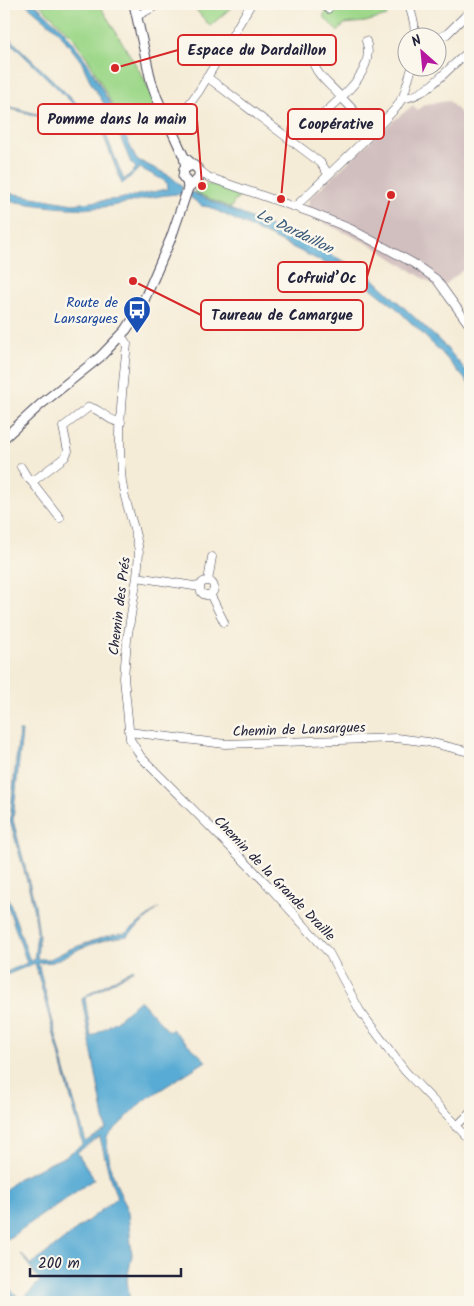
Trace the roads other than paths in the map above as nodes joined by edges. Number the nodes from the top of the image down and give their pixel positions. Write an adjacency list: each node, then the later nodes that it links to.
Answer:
1 (134, 4): 6 (main road)
2 (159, 4): 6 (street)
3 (251, 4): 12 (street)
4 (409, 4): 7 (street)
5 (470, 15): 8 (street)
6 (137, 16): 19 (main road)
7 (414, 28)
8 (446, 34)
9 (366, 41): 16 (street)
10 (310, 49): 16 (street)
11 (470, 51): 15 (street)
12 (207, 77): 19 (street); 21 (street)
13 (409, 78): 14 (street)
14 (405, 91): 15 (street); 17 (street)
15 (415, 96): 17 (street)
16 (342, 97): 18 (street); 20 (street)
17 (401, 99): 20 (street)
18 (310, 122)
19 (172, 123): 22 (main road)
20 (373, 132): 21 (street)
21 (328, 174): 23 (street)
22 (194, 177): 23 (street); 25 (main road)
23 (295, 207): 24 (street)
24 (470, 326)
25 (121, 336): 26 (street, Chemin des Prés); 27 (main road)
26 (121, 422): 29 (street); 32 (street, Chemin des Prés)
27 (4, 438)
28 (21, 467): 29 (street)
29 (32, 482): 30 (street)
30 (60, 518)
31 (212, 557): 33 (street)
32 (137, 577): 34 (street); 37 (street, Chemin des Prés)
33 (208, 581): 34 (street); 35 (street)
34 (200, 588): 35 (street)
35 (210, 594): 36 (street)
36 (224, 622)
37 (129, 732): 38 (street, Chemin de Lansargues); 40 (street, Chemin de la Grande Draille)
38 (470, 752)
39 (470, 1113): 40 (street)
40 (457, 1126): 41 (street, Chemin de la Grande Draille)
41 (470, 1140)

